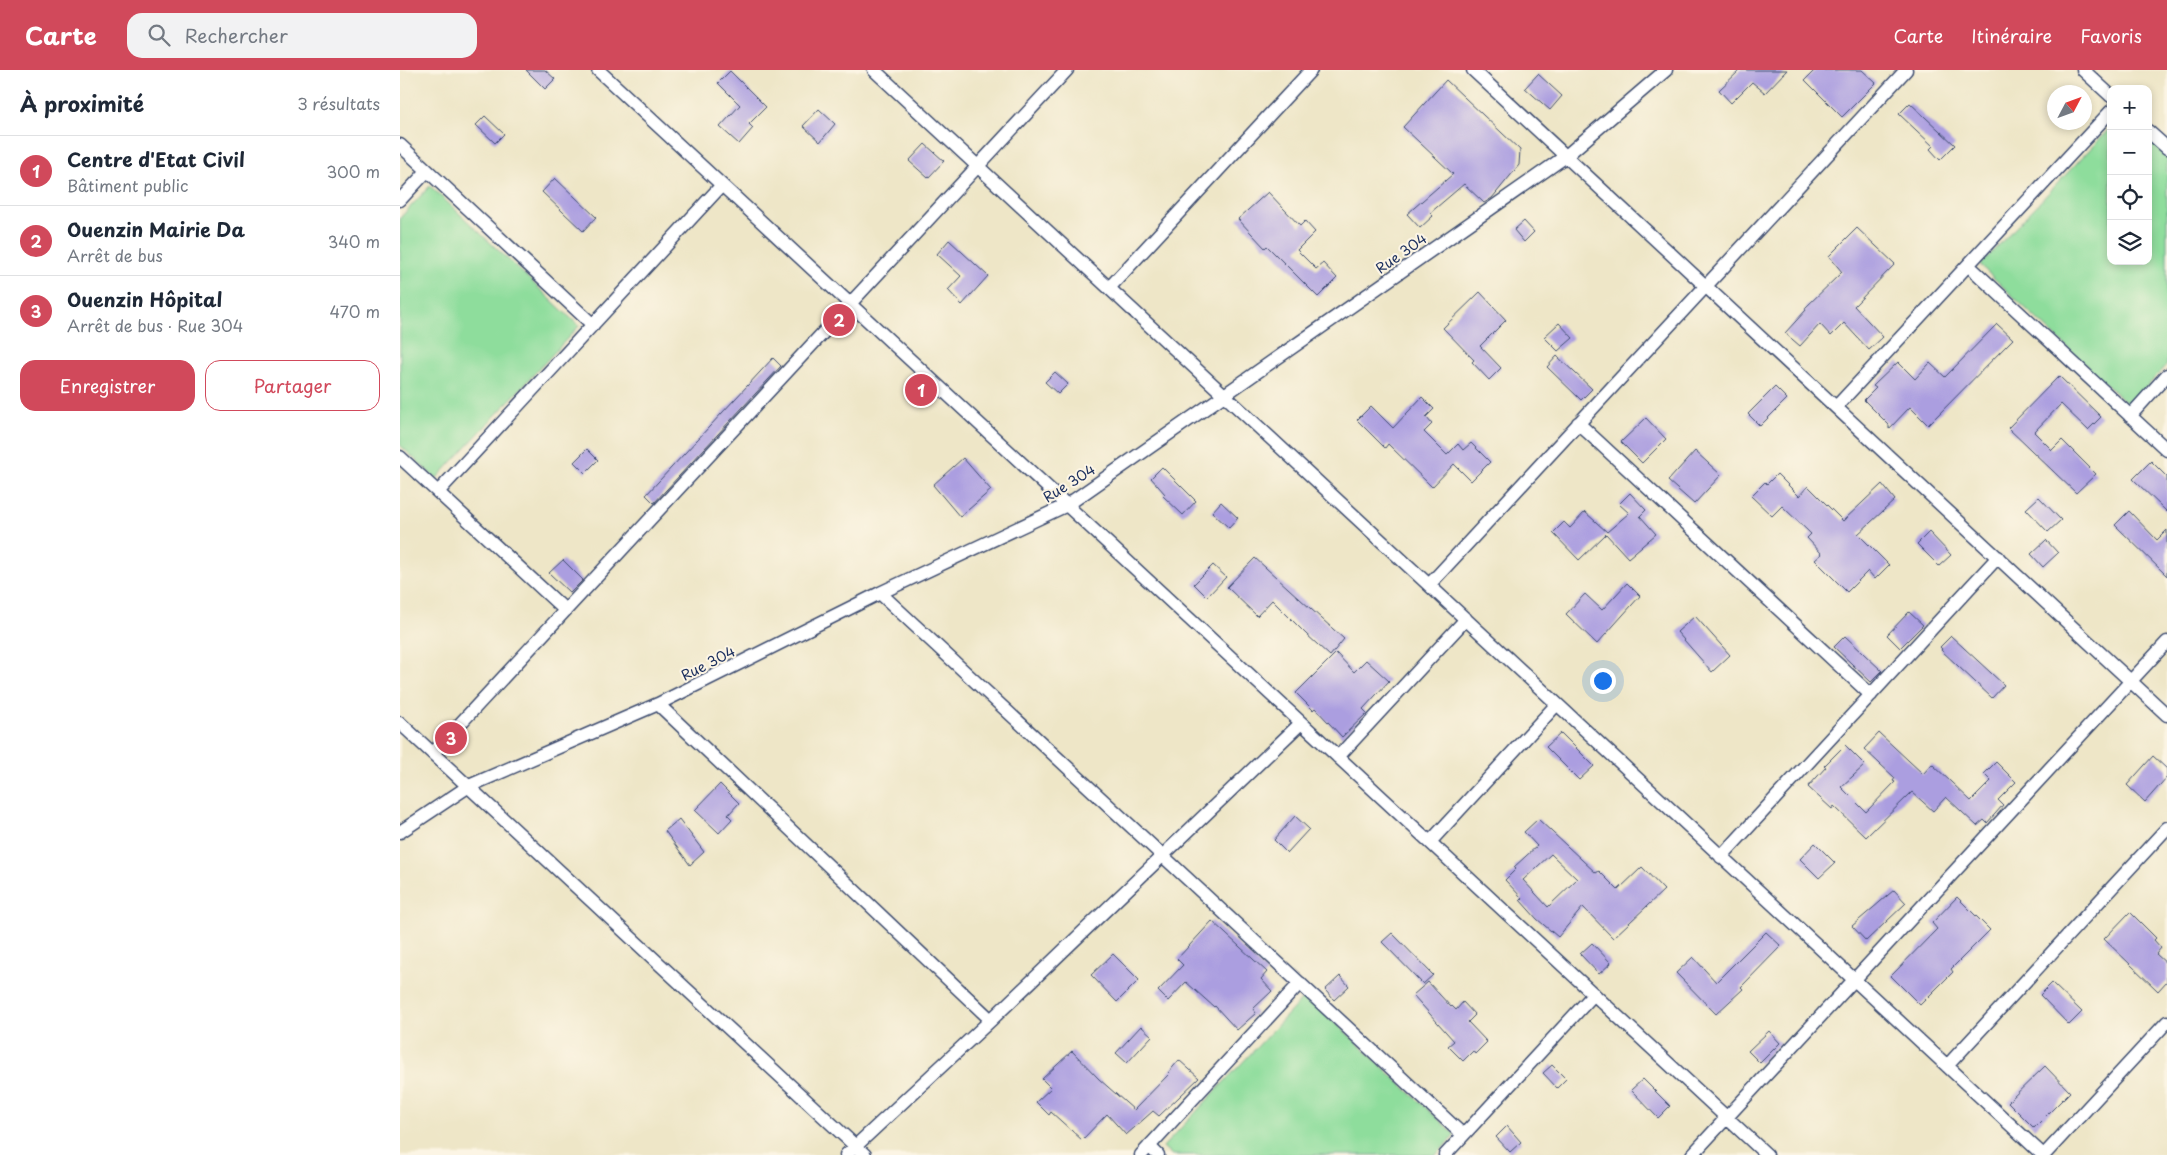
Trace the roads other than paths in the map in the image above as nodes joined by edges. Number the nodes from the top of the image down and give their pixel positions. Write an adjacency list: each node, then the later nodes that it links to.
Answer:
1 (598, 70): 17 (street)
2 (874, 70): 15 (street)
3 (1067, 70): 15 (street)
4 (1311, 70): 21 (street)
5 (1473, 70): 14 (street)
6 (1666, 70): 14 (street, Rue 304)
7 (1906, 70): 20 (street)
8 (2083, 70): 9 (street)
9 (2107, 92)
10 (2107, 115): 19 (street)
11 (2152, 134): 13 (street)
12 (400, 145): 16 (street)
13 (2167, 148)
14 (1566, 156): 20 (street); 25 (street, Rue 304)
15 (978, 166): 21 (street); 22 (street)
16 (427, 171): 18 (street); 23 (street)
17 (722, 185): 22 (street); 23 (street)
18 (400, 200)
19 (1968, 265): 26 (street); 27 (street)
20 (1706, 286): 26 (street); 28 (street)
21 (1109, 288): 25 (street)
22 (850, 304): 32 (street); 36 (street)
23 (593, 325): 31 (street)
24 (2167, 375): 27 (street)
25 (1224, 395): 32 (street, Rue 304); 34 (street)
26 (1836, 407): 33 (street)
27 (2130, 416): 29 (street)
28 (1578, 423): 34 (street); 40 (street)
29 (2167, 450)
30 (400, 457): 31 (street)
31 (438, 492): 36 (street)
32 (1067, 505): 35 (street, Rue 304); 44 (street)
33 (1998, 557): 39 (street); 40 (street)
34 (1429, 585): 37 (street)
35 (880, 593): 41 (street, Rue 304); 52 (street)
36 (565, 610): 46 (street)
37 (1466, 619): 42 (street); 47 (street)
38 (2167, 642): 39 (street)
39 (2131, 681): 43 (street); 54 (street)
40 (1871, 694): 53 (street)
41 (658, 704): 48 (street, Rue 304); 57 (street)
42 (1557, 704): 51 (street); 53 (street)
43 (2167, 714)
44 (1301, 722): 47 (street); 52 (street)
45 (400, 723): 46 (street)
46 (433, 753): 48 (street)
47 (1338, 757): 51 (street)
48 (469, 786): 50 (street, Rue 304); 62 (street)
49 (2167, 828): 59 (street)
50 (400, 832)
51 (1430, 842): 56 (street)
52 (1162, 856): 55 (street); 57 (street)
53 (1721, 856): 54 (street)
54 (1854, 980): 59 (street); 60 (street)
55 (1300, 983): 61 (street); 63 (street)
56 (1594, 994): 60 (street); 61 (street)
57 (991, 1020): 62 (street)
58 (2167, 1022): 68 (street)
59 (1947, 1066): 68 (street)
60 (1727, 1118): 66 (street); 67 (street)
61 (1463, 1135): 65 (street)
62 (851, 1150): 64 (street)
63 (1149, 1152)
64 (865, 1155)
65 (1445, 1155)
66 (1692, 1155)
67 (1767, 1155)
68 (2043, 1155)

